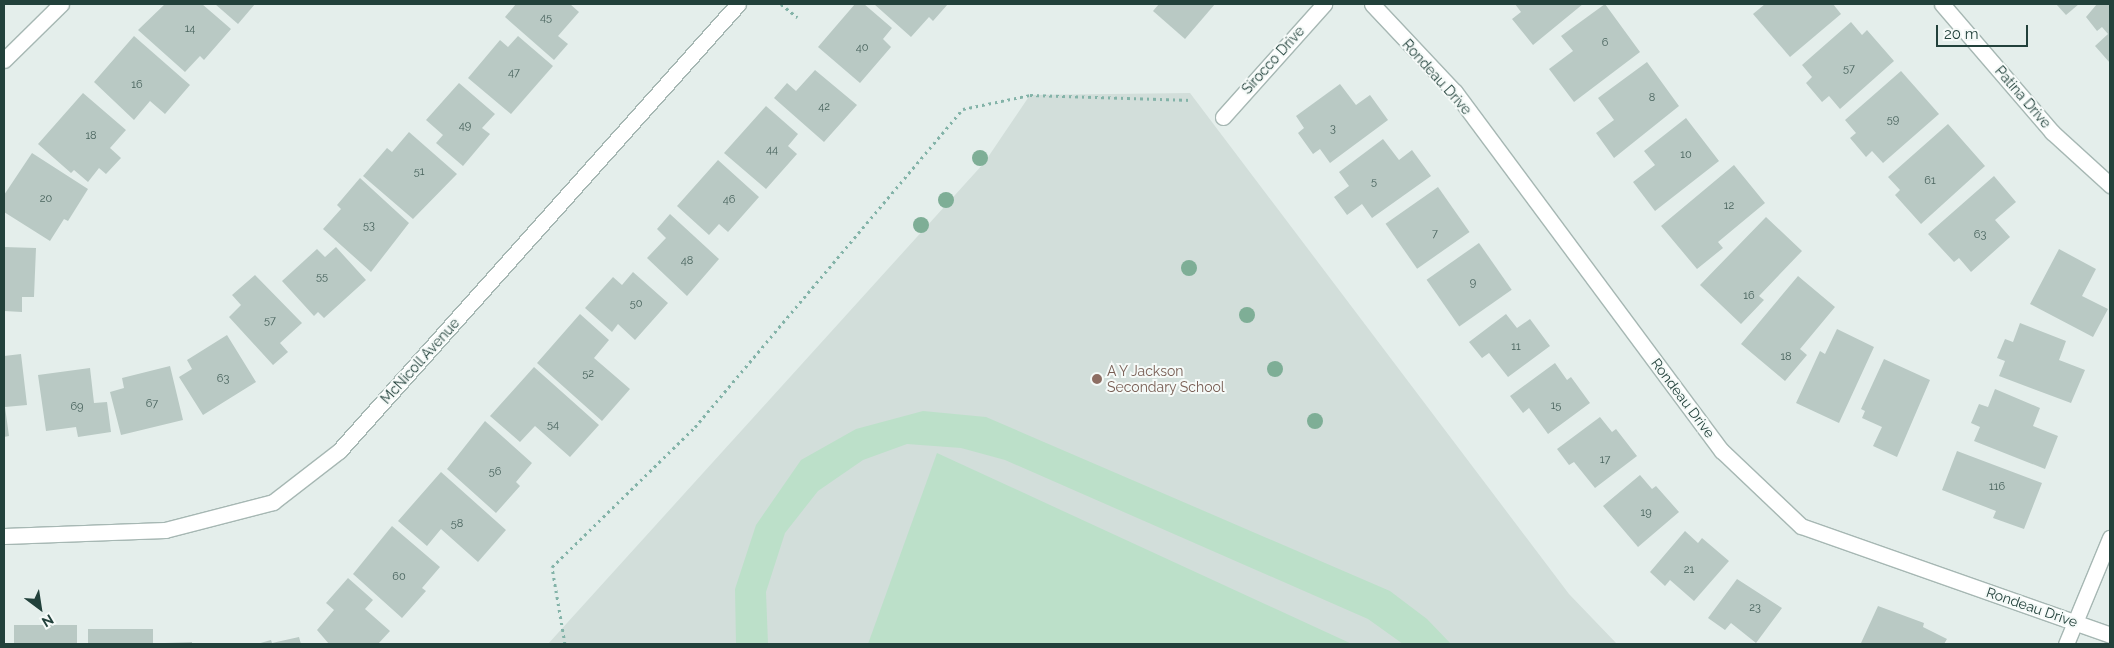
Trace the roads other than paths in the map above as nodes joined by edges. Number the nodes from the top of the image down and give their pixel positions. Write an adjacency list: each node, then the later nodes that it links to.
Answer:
1 (61, 4): 6 (street)
2 (738, 4): 9 (street, McNicoll Avenue)
3 (1324, 4): 7 (street, Sirocco Drive)
4 (1372, 4): 11 (street, Rondeau Drive)
5 (1942, 4): 8 (street, Patina Drive)
6 (4, 60)
7 (1223, 117)
8 (2110, 185)
9 (4, 536)
10 (2110, 538): 11 (street)
11 (2077, 622): 12 (street, Rondeau Drive); 13 (street)
12 (2110, 635)
13 (2066, 644)

